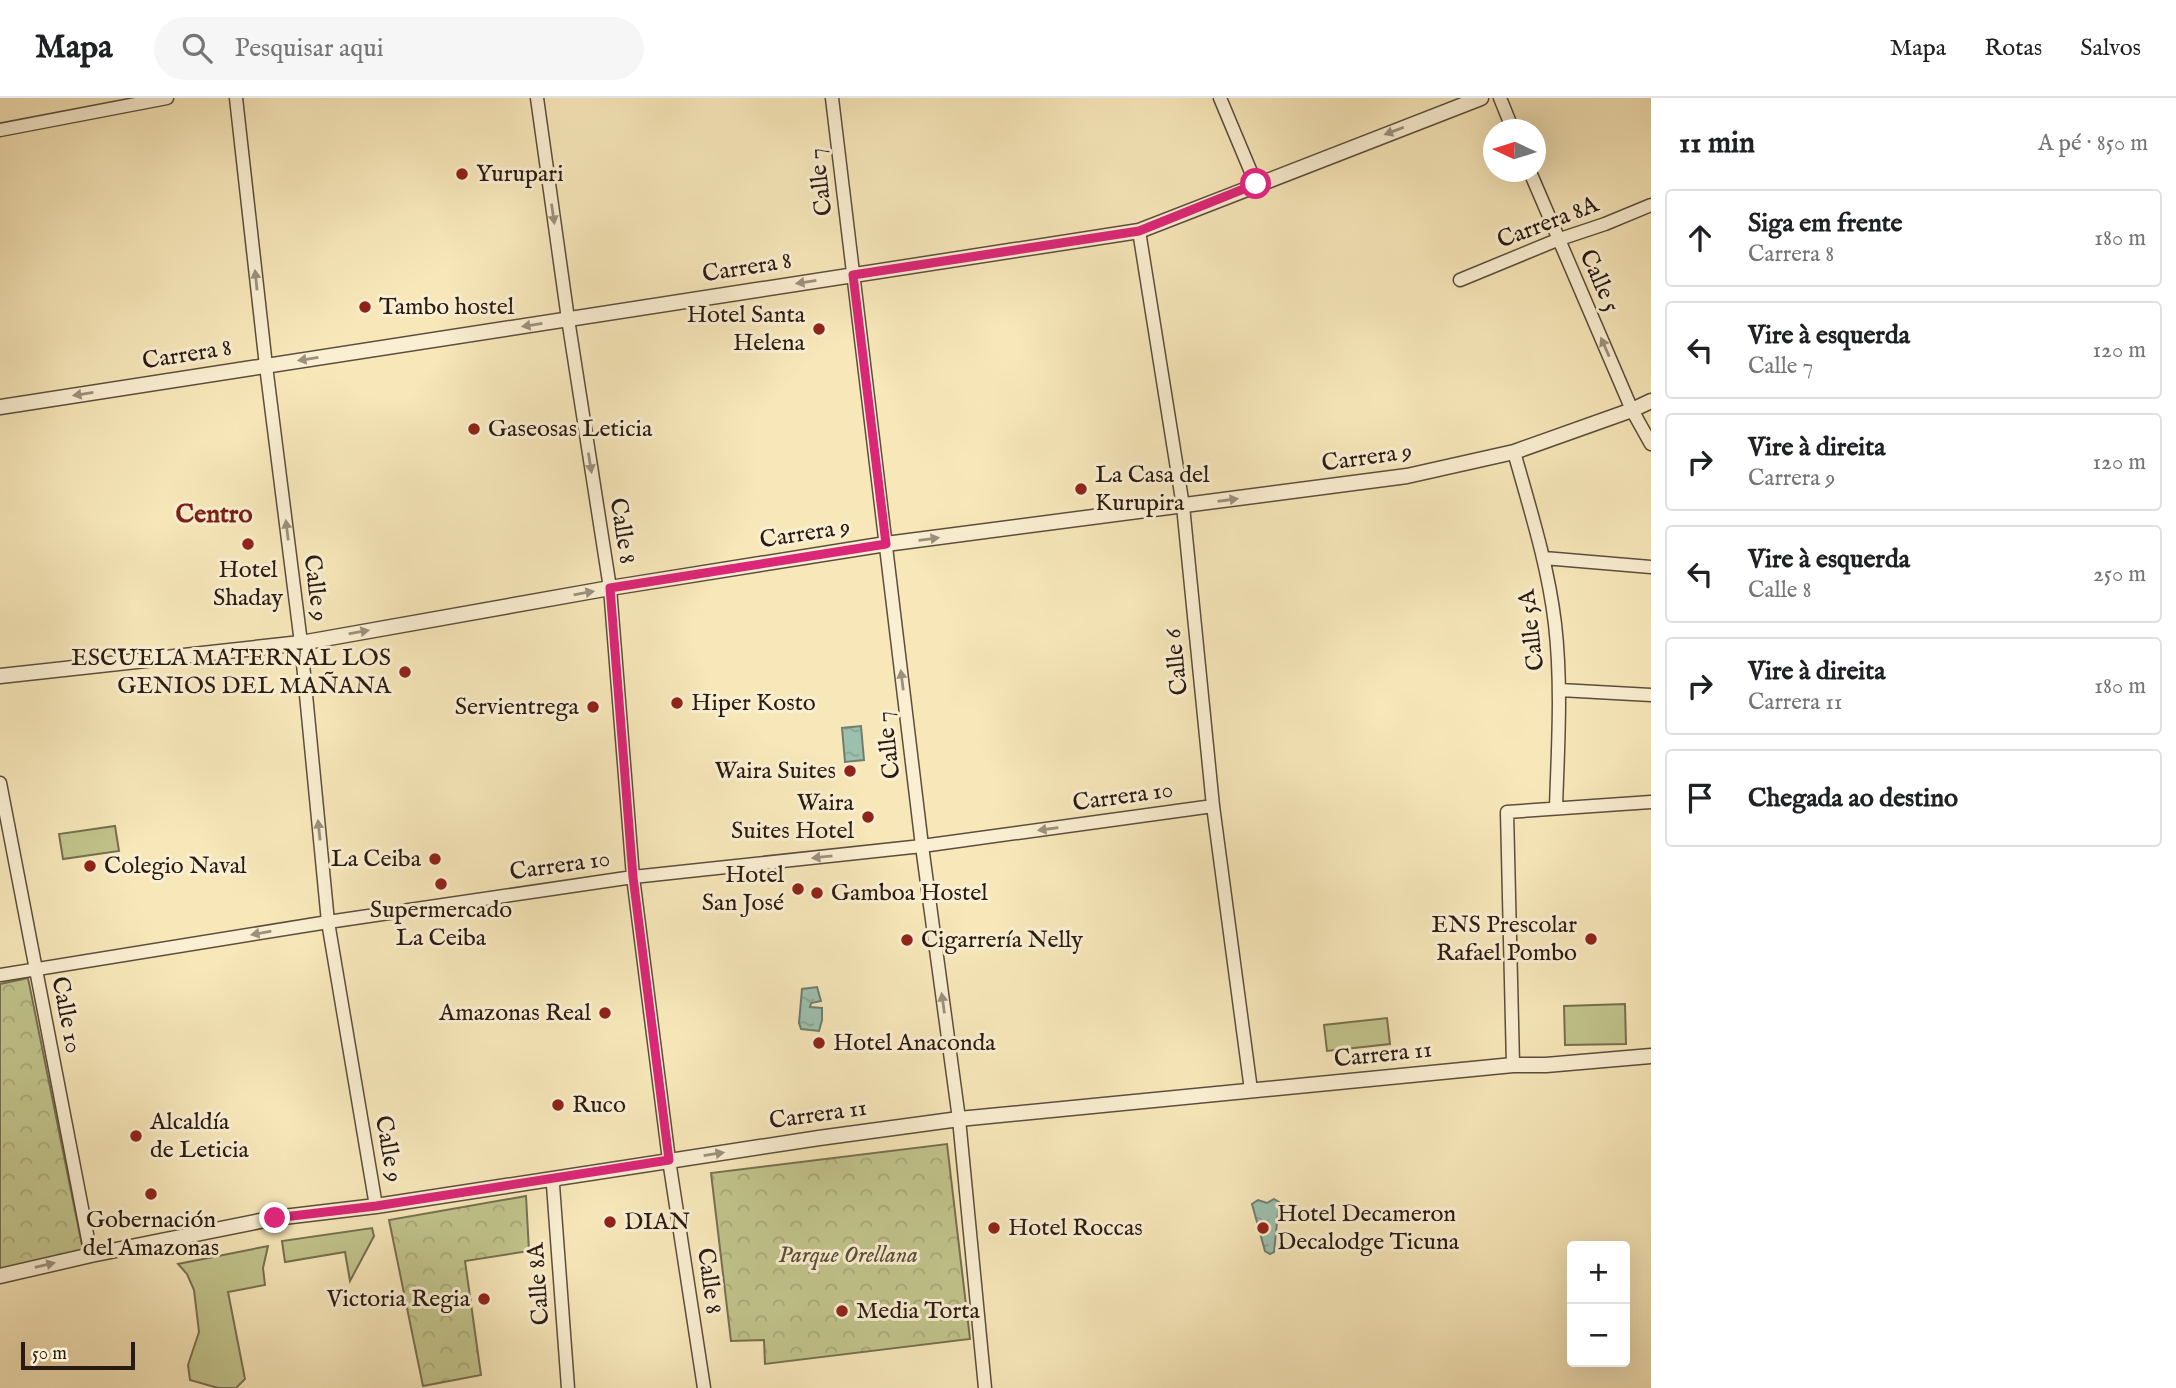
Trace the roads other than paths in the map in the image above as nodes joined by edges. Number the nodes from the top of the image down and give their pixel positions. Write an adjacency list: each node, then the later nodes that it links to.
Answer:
1 (167, 98): 9 (street)
2 (236, 98): 18 (street, Calle 9, one-way to 2)
3 (537, 98): 17 (street, Calle 8, one-way to 17)
4 (832, 98): 15 (street, Calle 7)
5 (1220, 98): 11 (street)
6 (1481, 98): 11 (street, Carrera 8, one-way to 11)
7 (1500, 98): 8 (street)
8 (1509, 119)
9 (0, 130)
10 (1534, 182): 14 (street, Calle 5)
11 (1256, 184): 13 (street, Carrera 8)
12 (1651, 205): 14 (street, Carrera 8A)
13 (1139, 231): 15 (street, Carrera 8); 24 (street, Calle 6)
14 (1557, 240): 16 (street, Carrera 8A); 21 (street, Calle 5, one-way to 14)
15 (853, 275): 17 (street, Carrera 8, one-way to 17); 25 (street, Calle 7)
16 (1460, 280)
17 (568, 319): 18 (street, Carrera 8, one-way to 18); 28 (street, Calle 8, one-way to 28)
18 (266, 366): 20 (street, Carrera 8, one-way to 20); 29 (street, Calle 9, one-way to 18)
19 (1651, 401): 21 (street, Carrera 9)
20 (0, 407)
21 (1632, 410): 22 (street, Calle 5); 23 (street, Carrera 9)
22 (1651, 444)
23 (1514, 452): 24 (street, Carrera 9, one-way to 23); 26 (street, Calle 5A)
24 (1183, 506): 25 (street, Carrera 9, one-way to 24); 35 (street, Calle 6)
25 (886, 544): 28 (street, Carrera 9); 37 (street, Calle 7, one-way to 25)
26 (1544, 558): 27 (street); 31 (street, Calle 5A)
27 (1651, 568)
28 (610, 588): 29 (street, Carrera 9, one-way to 28); 38 (street, Calle 8)
29 (301, 643): 30 (street, Carrera 9); 39 (street, Calle 9, one-way to 29)
30 (0, 676)
31 (1560, 690): 32 (street); 36 (street, Calle 5A)
32 (1651, 695)
33 (0, 783): 40 (street, Calle 10)
34 (1651, 802): 36 (street)
35 (1213, 806): 37 (street, Carrera 10, one-way to 37); 44 (street, Calle 6)
36 (1556, 807): 43 (street)
37 (922, 846): 38 (street, Carrera 10, one-way to 38); 45 (street, Calle 7, one-way to 37)
38 (633, 877): 39 (street, Carrera 10); 46 (street, Calle 8)
39 (328, 922): 40 (street, Carrera 10, one-way to 40); 48 (street, Calle 9)
40 (36, 971): 41 (street, Carrera 10); 49 (street, Calle 10)
41 (0, 975)
42 (1651, 1056): 43 (street, Carrera 11)
43 (1513, 1065): 44 (street, Carrera 11)
44 (1251, 1090): 45 (street, Carrera 11)
45 (959, 1119): 46 (street, Carrera 11, one-way to 45); 53 (street, Calle 7)
46 (669, 1160): 47 (street, Carrera 11); 52 (street, Calle 8)
47 (556, 1178): 48 (street, Carrera 11); 51 (street, Calle 8A)
48 (376, 1206): 49 (street, Carrera 11)
49 (91, 1255): 50 (street, Carrera 11, one-way to 49)
50 (0, 1276)
51 (568, 1388)
52 (704, 1388)
53 (985, 1388)

